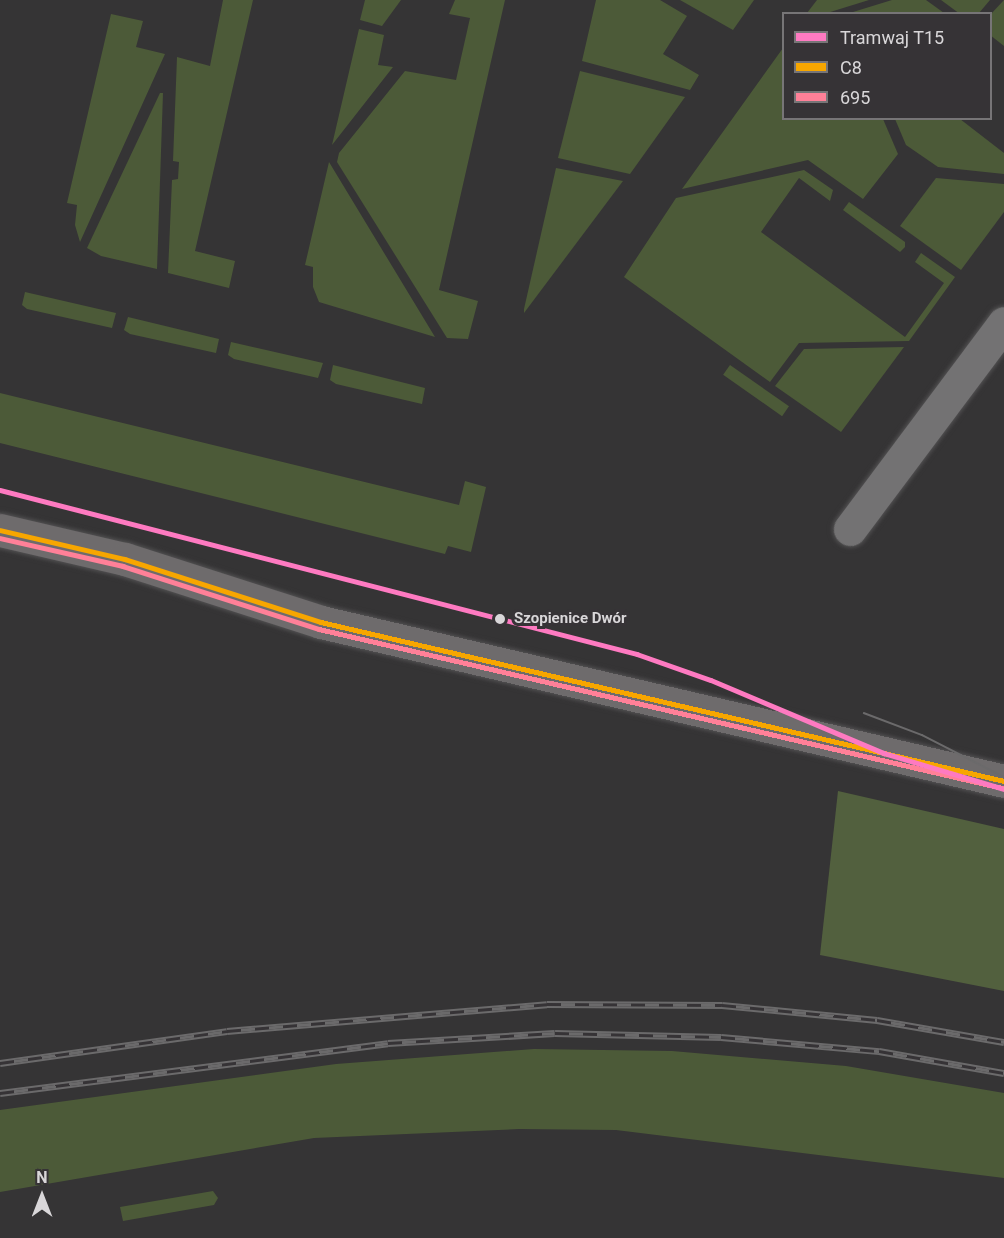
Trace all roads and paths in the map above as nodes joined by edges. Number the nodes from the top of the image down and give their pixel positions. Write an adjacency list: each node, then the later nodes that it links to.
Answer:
1 (1004, 323): 2 (street)
2 (850, 529)
3 (0, 530): 4 (street)
4 (1004, 781)

